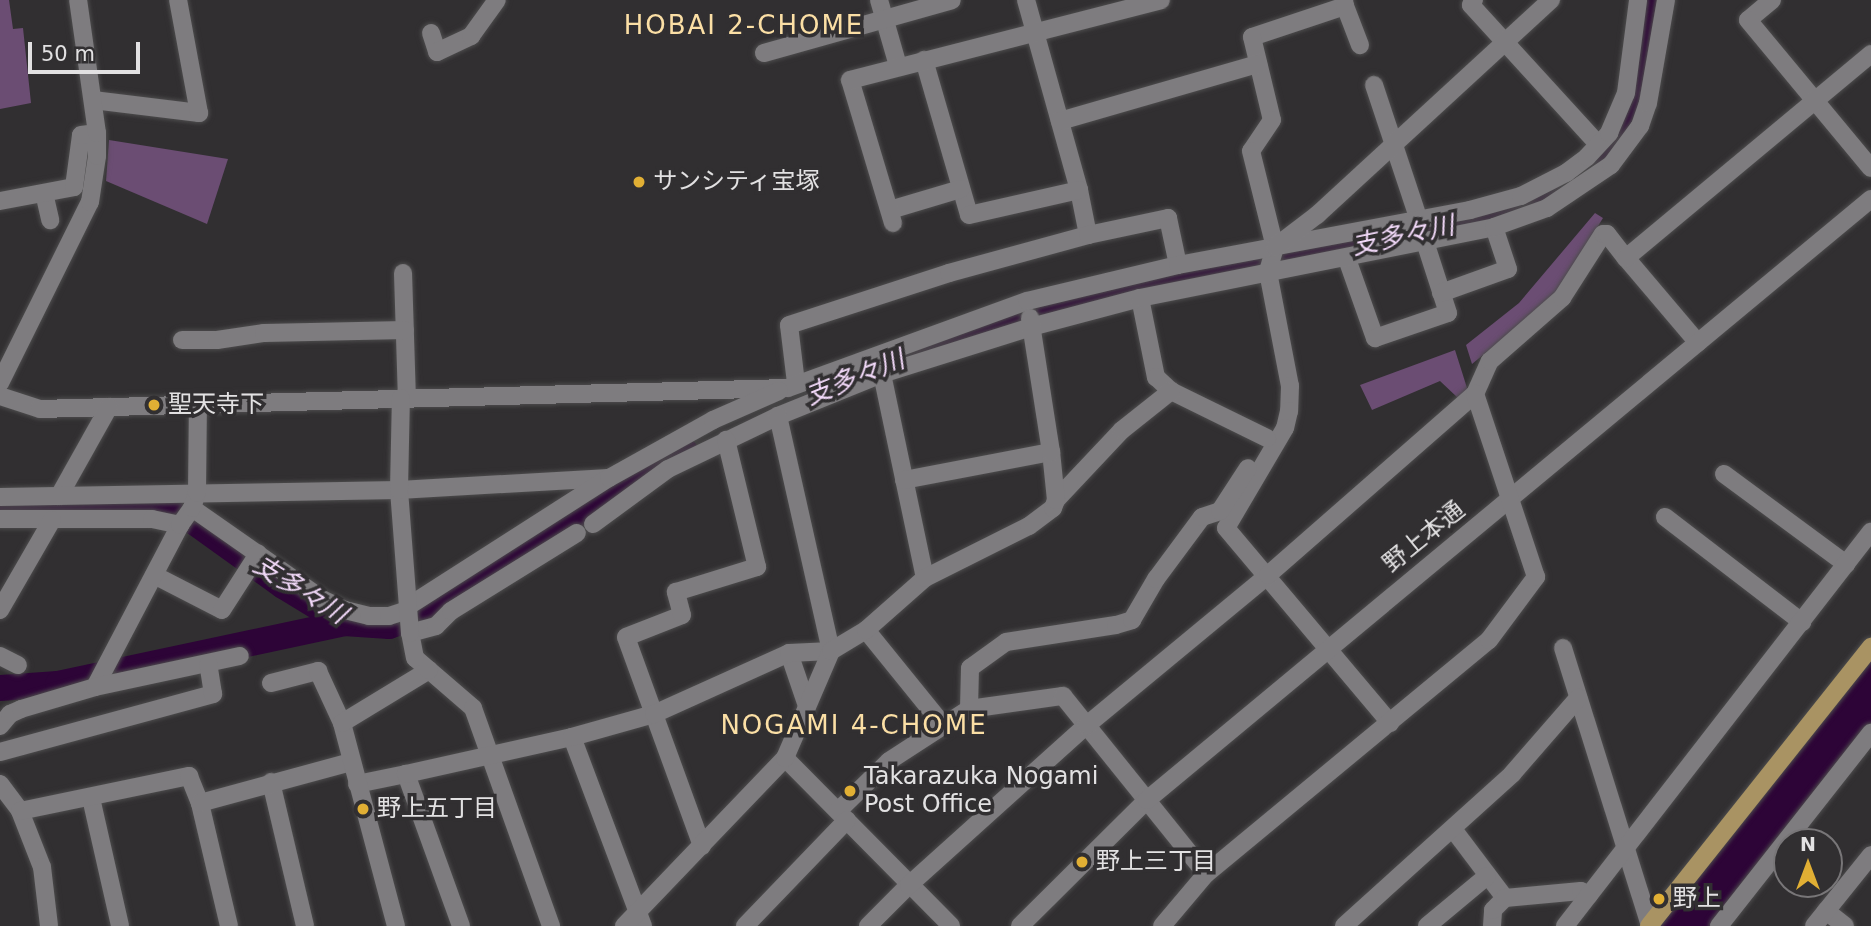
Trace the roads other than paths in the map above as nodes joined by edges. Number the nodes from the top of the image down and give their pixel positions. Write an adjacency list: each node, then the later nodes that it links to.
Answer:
1 (78, 0): 25 (street)
2 (178, 0): 25 (street)
3 (497, 0): 15 (street)
4 (879, 0): 14 (street)
5 (952, 0): 14 (street)
6 (1026, 0): 16 (street)
7 (1161, 0): 16 (street)
8 (1474, 0): 17 (street)
9 (1551, 0): 17 (street)
10 (1638, 0): 29 (street)
11 (1666, 0): 39 (street)
12 (1772, 0): 26 (street)
13 (1345, 3): 18 (street); 22 (street)
14 (884, 18): 19 (street); 23 (street)
15 (430, 33)
16 (1035, 34): 21 (street); 27 (street)
17 (1505, 42): 29 (street); 30 (street)
18 (1360, 45)
19 (764, 53)
20 (1871, 54): 26 (street)
21 (924, 60): 23 (street); 32 (street)
22 (1258, 64): 27 (street); 44 (street)
23 (898, 66): 32 (street)
24 (1374, 85): 30 (street)
25 (93, 100): 28 (street)
26 (1815, 100): 31 (street); 42 (street)
27 (1060, 121): 33 (street)
28 (97, 133): 34 (street); 54 (street)
29 (1598, 144): 38 (street)
30 (1394, 145): 38 (street); 44 (street)
31 (1871, 168)
32 (961, 189): 33 (street)
33 (1079, 190): 40 (street)
34 (44, 192): 36 (street); 37 (street)
35 (1871, 199): 52 (street, 野上本通)
36 (0, 201)
37 (50, 220)
38 (1419, 220): 44 (street)
39 (1494, 227): 41 (street); 47 (street)
40 (1088, 234): 45 (street); 55 (street)
41 (1425, 243): 43 (street); 47 (street)
42 (1626, 258): 52 (street); 57 (street)
43 (1347, 259): 44 (street); 47 (street)
44 (1271, 260): 45 (street); 48 (street); 63 (street)
45 (1178, 265): 49 (street)
46 (403, 273): 50 (street)
47 (1441, 293)
48 (1140, 298): 49 (street); 56 (street)
49 (1029, 315): 53 (street); 55 (street); 66 (street)
50 (405, 330): 51 (street); 59 (street)
51 (182, 340)
52 (1698, 343): 73 (street, 野上本通)
53 (882, 374): 62 (street); 69 (street)
54 (0, 383)
55 (792, 386): 59 (street); 68 (street)
56 (1171, 391): 64 (street); 75 (street)
57 (1475, 394): 73 (street); 86 (street)
58 (0, 396): 61 (street)
59 (404, 398): 60 (street); 70 (street)
60 (198, 404): 61 (street); 74 (street)
61 (109, 407): 72 (street)
62 (778, 416): 65 (street); 96 (street)
63 (1285, 428): 64 (street); 86 (street)
64 (1267, 438): 107 (street)
65 (726, 440): 80 (street); 108 (street)
66 (1051, 452): 69 (street); 75 (street)
67 (1724, 474): 84 (street)
68 (609, 478): 70 (street); 88 (street)
69 (904, 480): 87 (street)
70 (399, 490): 74 (street); 88 (street)
71 (0, 496): 72 (street)
72 (59, 496): 74 (street)
73 (1511, 498): 95 (street, 野上本通); 110 (street)
74 (195, 500): 79 (street); 83 (street)
75 (1056, 500): 87 (street)
76 (1665, 517): 90 (street)
77 (0, 519): 78 (street)
78 (52, 520): 79 (street); 89 (street)
79 (180, 524): 85 (street)
80 (593, 524)
81 (1871, 532): 84 (street)
82 (577, 533): 92 (street)
83 (257, 554): 85 (street); 88 (street)
84 (1846, 564): 90 (street)
85 (154, 575): 104 (street)
86 (1268, 575): 95 (street); 112 (street)
87 (925, 578): 91 (street)
88 (407, 608): 92 (street)
89 (0, 610)
90 (1802, 622): 131 (street)
91 (866, 630): 96 (street); 111 (street)
92 (410, 631): 102 (street)
93 (1563, 648): 105 (street)
94 (1871, 648): 140 (main road)
95 (1327, 649): 110 (street); 125 (street, 野上本通)
96 (831, 651): 97 (street); 106 (street)
97 (789, 653): 106 (street); 108 (street)
98 (0, 656): 101 (street)
99 (240, 656): 100 (street)
100 (208, 664): 104 (street); 116 (street)
101 (18, 665)
102 (429, 670): 109 (street); 117 (street)
103 (271, 683): 109 (street)
104 (95, 687): 113 (street)
105 (1578, 698): 129 (street); 131 (street)
106 (807, 706): 118 (street)
107 (969, 709): 111 (street); 112 (street)
108 (654, 714): 115 (street); 130 (street)
109 (342, 723): 119 (street)
110 (1390, 723): 133 (street)
111 (942, 724): 128 (street)
112 (1087, 725): 125 (street); 135 (street)
113 (0, 726)
114 (1871, 733): 157 (street)
115 (572, 737): 117 (street); 139 (street)
116 (0, 752)
117 (489, 754): 120 (street); 147 (street)
118 (785, 758): 128 (street); 130 (street)
119 (351, 762): 121 (street); 123 (street)
120 (406, 774): 123 (street); 146 (street)
121 (271, 782): 126 (street); 144 (street)
122 (0, 784): 127 (street)
123 (357, 784): 145 (street)
124 (92, 798): 126 (street); 127 (street); 142 (street)
125 (1147, 800): 133 (street); 151 (street, 野上本通)
126 (200, 803): 143 (street)
127 (20, 811): 141 (street)
128 (842, 815): 135 (street); 148 (street)
129 (1453, 829): 134 (street); 153 (street)
130 (702, 846): 139 (street)
131 (1627, 848): 136 (street); 140 (street)
132 (1871, 855): 138 (street)
133 (1206, 874): 152 (street)
134 (1486, 876): 137 (street); 154 (street)
135 (909, 885): 149 (street); 150 (street)
136 (1589, 895): 137 (street); 156 (street)
137 (1504, 898): 155 (street)
138 (1826, 911): 158 (street); 159 (street)
139 (634, 922)
140 (1650, 925)
141 (49, 926)
142 (120, 926)
143 (229, 926)
144 (305, 926)
145 (396, 926)
146 (461, 926)
147 (551, 926)
148 (745, 926)
149 (868, 926)
150 (951, 926)
151 (1020, 926)
152 (1162, 926)
153 (1344, 926)
154 (1427, 926)
155 (1492, 926)
156 (1565, 926)
157 (1718, 926)
158 (1814, 926)
159 (1845, 926)

